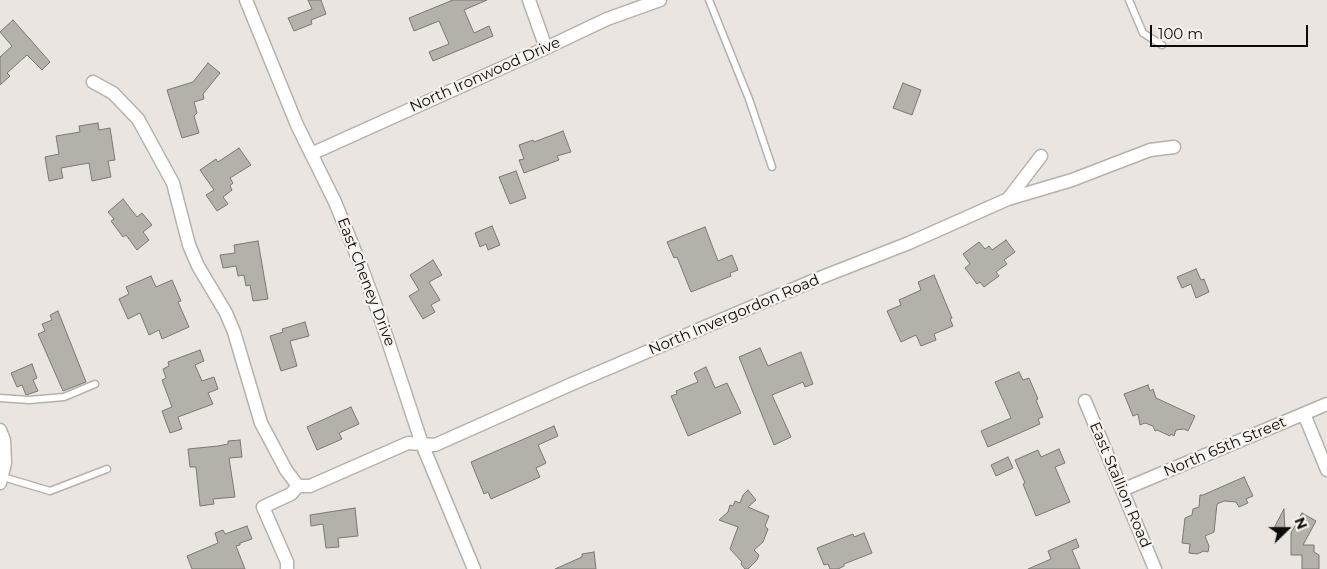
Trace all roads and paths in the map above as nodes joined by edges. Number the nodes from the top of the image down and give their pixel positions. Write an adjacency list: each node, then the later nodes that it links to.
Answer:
1 (246, 0): 10 (street, East Cheney Drive)
2 (529, 0): 7 (street)
3 (660, 0): 7 (street, North Ironwood Drive)
4 (709, 0): 12 (lane)
5 (1129, 0): 6 (lane)
6 (1162, 45)
7 (546, 48): 10 (street, North Ironwood Drive)
8 (93, 82): 24 (street)
9 (1174, 147): 13 (street, North Invergordon Road)
10 (311, 154): 20 (street, East Cheney Drive)
11 (1041, 156): 13 (street)
12 (772, 167)
13 (1008, 199): 20 (street, North Invergordon Road)
14 (94, 384): 15 (lane)
15 (0, 398)
16 (1085, 401): 25 (street, East Stallion Road)
17 (1327, 404): 18 (street, North 65th Street)
18 (1304, 414): 22 (street); 25 (street, North 65th Street)
19 (0, 430): 23 (street)
20 (422, 444): 24 (street, North Invergordon Road); 27 (street, East Cheney Drive)
21 (107, 469): 23 (lane)
22 (1327, 470)
23 (1, 480)
24 (298, 486): 26 (street)
25 (1122, 490): 28 (street, East Stallion Road)
26 (287, 569)
27 (474, 569)
28 (1155, 569)

